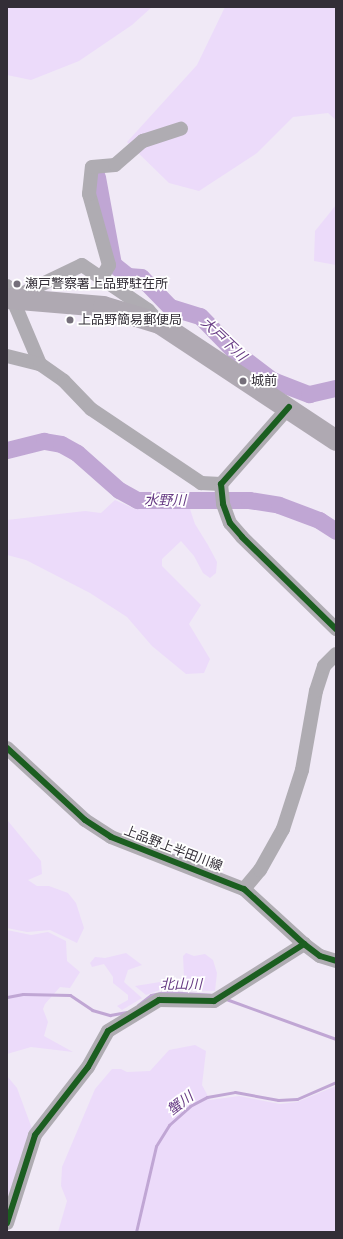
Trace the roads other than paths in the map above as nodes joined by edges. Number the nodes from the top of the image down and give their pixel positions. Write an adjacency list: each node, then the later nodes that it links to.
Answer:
1 (181, 130): 2 (street)
2 (101, 279): 3 (street); 4 (street)
3 (9, 294): 4 (highway); 6 (street)
4 (159, 323): 7 (highway)
5 (7, 356): 6 (street)
6 (40, 364): 9 (street)
7 (289, 407): 8 (highway); 9 (street)
8 (336, 440)
9 (221, 486): 10 (street)
10 (336, 629)
11 (336, 654): 13 (street)
12 (7, 748): 13 (street, 上品野上半田川線)
13 (244, 889): 14 (street, 上品野上半田川線)
14 (304, 944): 15 (street, 上品野上半田川線); 16 (street)
15 (336, 961)
16 (7, 1223)

